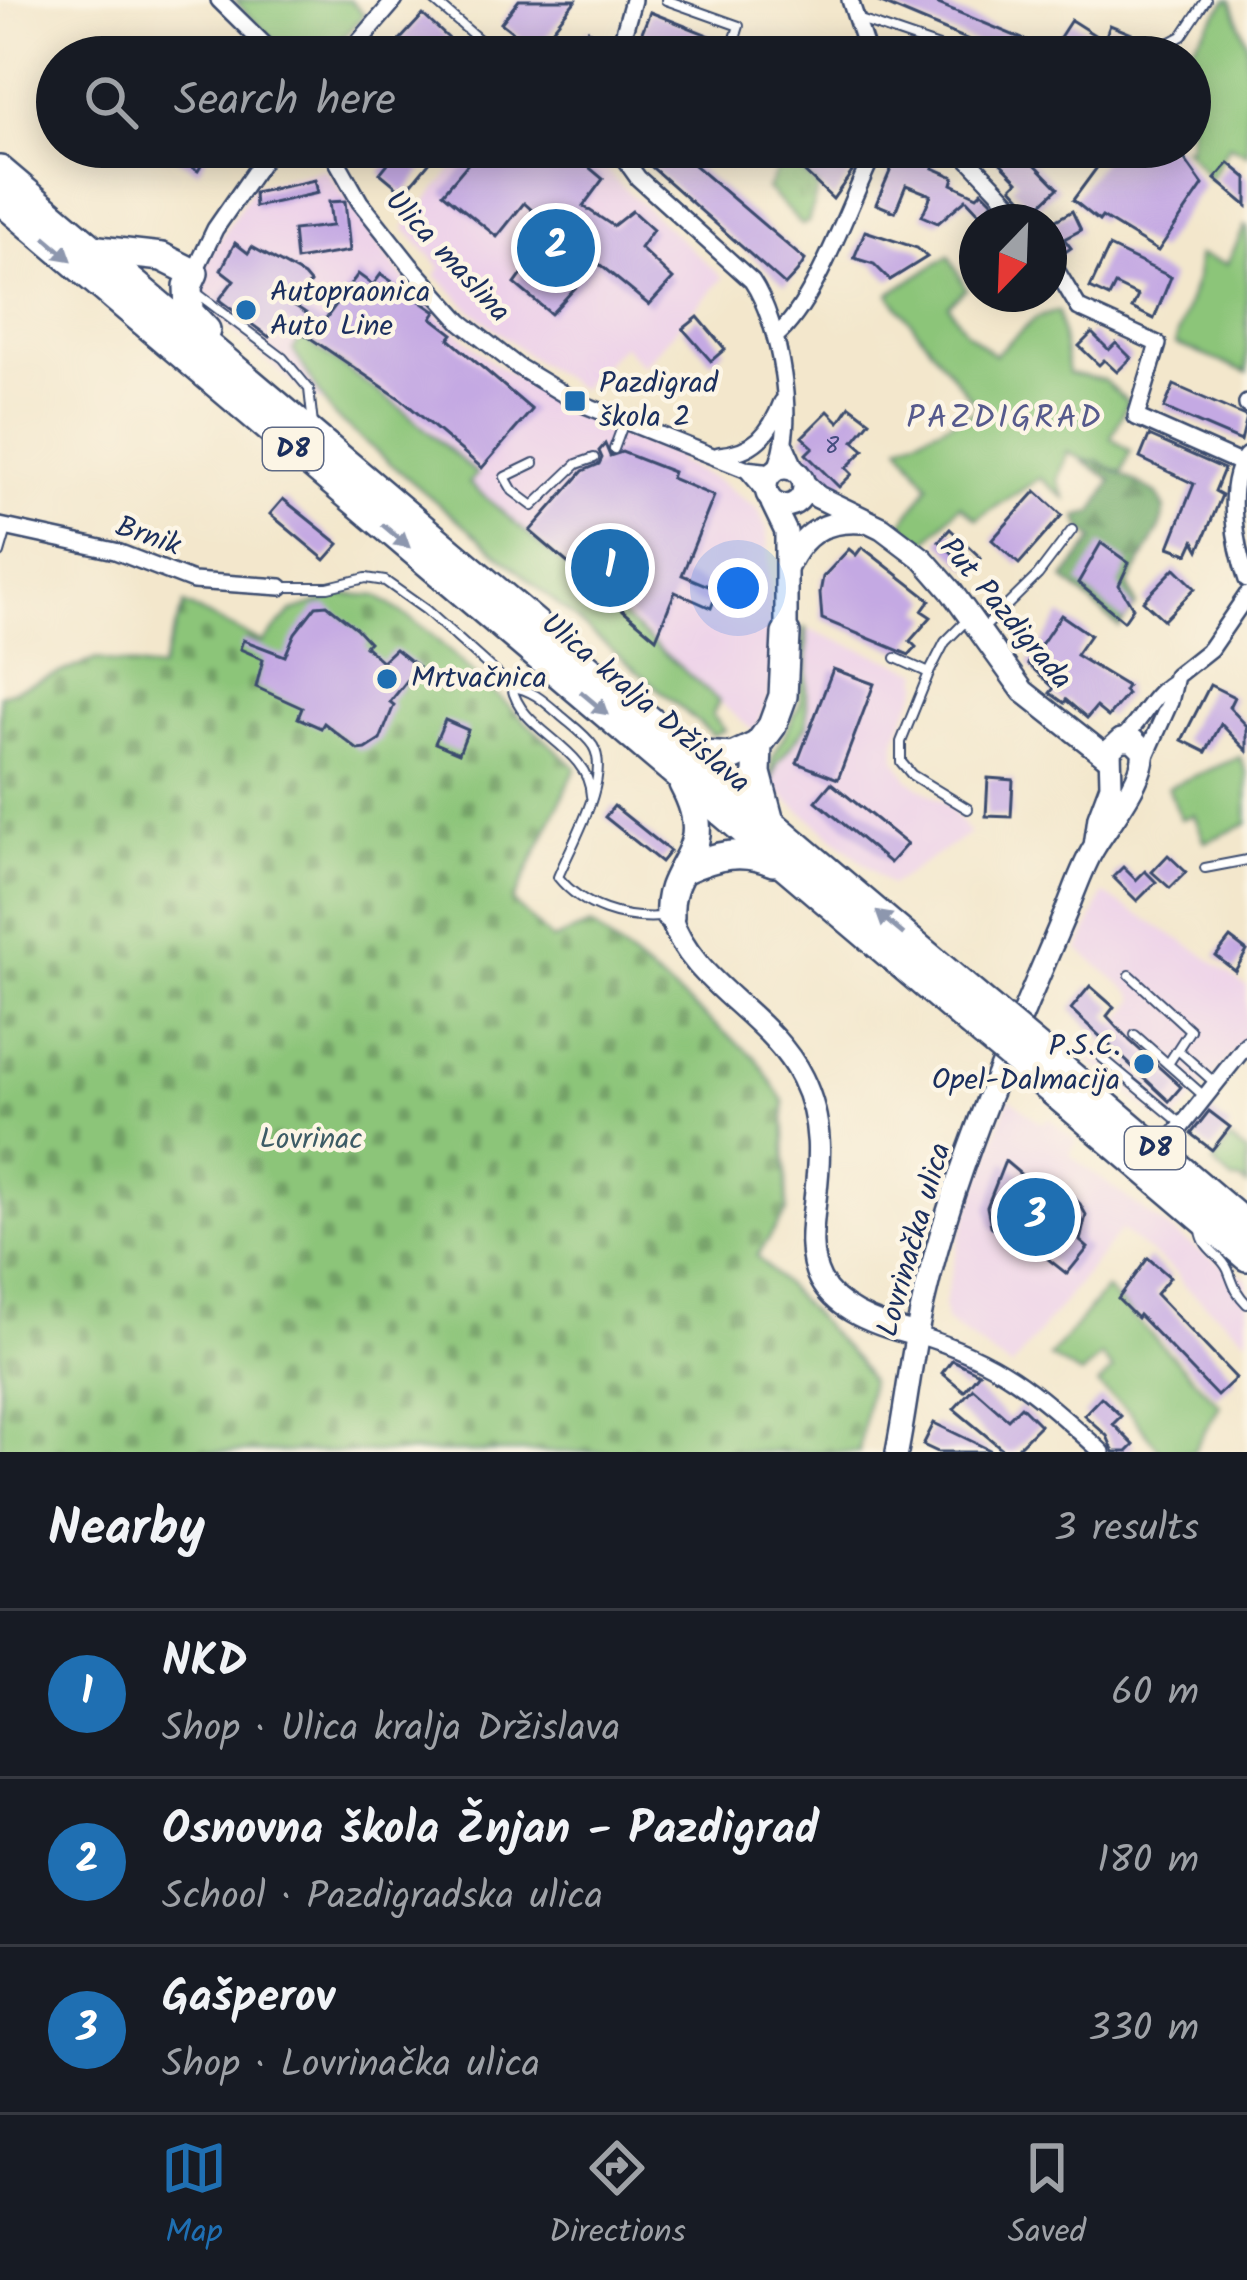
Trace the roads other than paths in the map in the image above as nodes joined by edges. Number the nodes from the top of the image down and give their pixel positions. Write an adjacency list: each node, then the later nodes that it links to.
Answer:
1 (219, 0): 9 (street)
2 (395, 0): 10 (street)
3 (433, 0): 11 (lane)
4 (633, 0): 12 (street)
5 (666, 0): 13 (lane)
6 (850, 0): 8 (street)
7 (1206, 0): 16 (lane)
8 (858, 20): 14 (street); 15 (lane)
9 (256, 36)
10 (364, 36)
11 (475, 36)
12 (622, 36)
13 (736, 36)
14 (863, 36)
15 (906, 36)
16 (1182, 36)
17 (257, 168): 26 (street)
18 (341, 168): 33 (street, Ulica maslina)
19 (631, 168): 30 (street)
20 (866, 168): 30 (street)
21 (977, 168): 24 (street)
22 (0, 170): 25 (highway, Ulica kralja Držislava / D8)
23 (0, 200): 28 (highway, Ulica kralja Držislava / D8, one-way to 28)
24 (1011, 204)
25 (92, 248): 26 (highway); 28 (highway, Ulica kralja Držislava / D8)
26 (191, 279): 31 (highway); 34 (lane)
27 (1067, 288): 38 (street)
28 (123, 290): 29 (highway, Ulica kralja Držislava / D8)
29 (154, 316): 31 (highway, Ulica kralja Držislava / D8); 58 (highway, Ulica kralja Držislava / D8, one-way to 58)
30 (776, 336): 32 (street)
31 (254, 386): 34 (highway, Ulica kralja Držislava / D8)
32 (783, 399): 36 (street); 40 (street)
33 (624, 421): 35 (lane); 36 (street, Ulica maslina)
34 (315, 438): 58 (highway, Ulica kralja Držislava / D8)
35 (614, 448)
36 (708, 454): 40 (street, Ulica maslina)
37 (594, 458): 39 (lane)
38 (1244, 459): 46 (street)
39 (535, 463)
40 (785, 488): 41 (street, Put Pazdigrada); 45 (street)
41 (873, 523): 45 (street); 49 (street, Put Pazdigrada)
42 (4, 526): 44 (lane); 47 (street, Brnik)
43 (1072, 530): 49 (lane)
44 (0, 553)
45 (787, 568): 50 (street)
46 (1247, 580)
47 (280, 587): 54 (lane)
48 (1247, 595): 53 (street)
49 (975, 624): 52 (lane); 56 (street, Put Pazdigrada)
50 (786, 634): 55 (highway)
51 (896, 658): 52 (lane)
52 (928, 673): 60 (lane)
53 (1172, 682): 56 (street); 57 (street)
54 (512, 687): 59 (lane); 59 (lane)
55 (758, 746): 58 (highway); 61 (highway)
56 (1114, 752): 57 (street); 57 (street, Put Pazdigrada); 62 (street)
57 (1143, 764): 62 (street)
58 (685, 765): 61 (highway, Ulica kralja Držislava / D8); 65 (highway); 66 (highway, Ulica kralja Držislava / D8)
59 (591, 796): 67 (lane)
60 (968, 809)
61 (770, 821): 69 (highway, Ulica kralja Držislava / D8, one-way to 61)
62 (1095, 846): 83 (street, Lovrinačka ulica)
63 (1247, 860): 64 (lane)
64 (1204, 868)
65 (685, 869): 66 (highway); 67 (highway)
66 (790, 870): 69 (highway, Ulica kralja Držislava / D8)
67 (670, 916): 83 (street)
68 (1130, 975): 72 (lane)
69 (974, 1010): 75 (highway, Ulica kralja Držislava / D8, bridge)
70 (1135, 1035): 74 (lane)
71 (1247, 1044): 76 (street)
72 (1178, 1050): 74 (lane); 76 (lane)
73 (1101, 1058): 77 (lane)
74 (1168, 1064): 76 (lane)
75 (1057, 1080): 78 (highway, Ulica kralja Držislava / D8); 79 (highway, Ulica kralja Držislava / D8)
76 (1211, 1090): 77 (street)
77 (1183, 1125): 78 (street)
78 (1161, 1152): 80 (highway, Ulica kralja Držislava / D8)
79 (1199, 1216): 81 (highway, Ulica kralja Držislava / D8); 82 (lane)
80 (1247, 1226)
81 (1247, 1257)
82 (1247, 1304)
83 (917, 1335): 84 (street, Lovrinačka ulica); 85 (street)
84 (897, 1452)
85 (1102, 1452)

